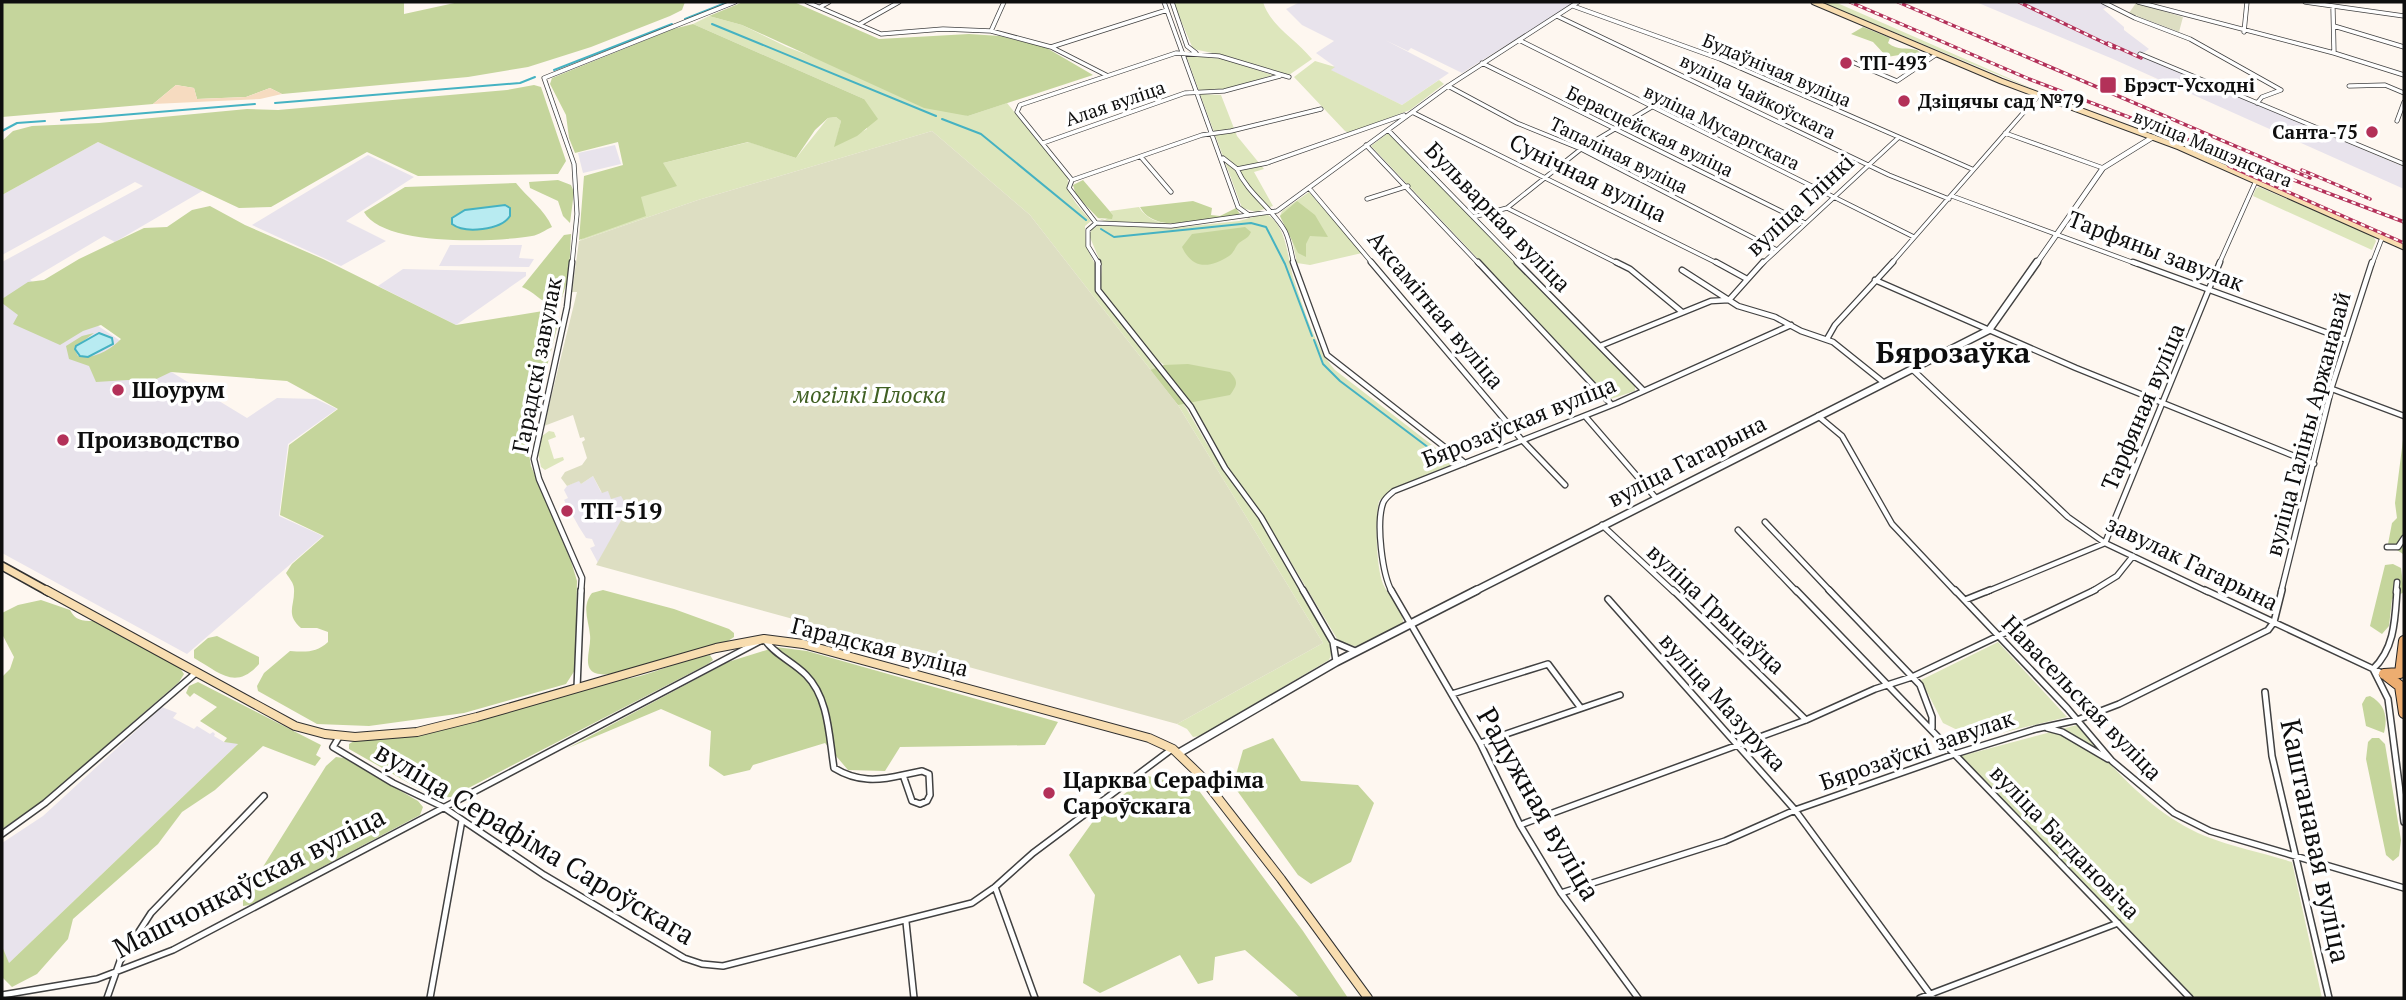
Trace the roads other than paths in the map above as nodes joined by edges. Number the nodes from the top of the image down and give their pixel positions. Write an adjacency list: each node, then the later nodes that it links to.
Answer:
1 (735, 2): 136 (street, Гарадскі завулак)
2 (807, 2): 15 (street)
3 (829, 2): 15 (street)
4 (899, 2): 20 (street)
5 (1004, 2): 22 (street)
6 (1164, 2): 17 (street)
7 (1172, 2): 28 (street)
8 (1578, 2): 14 (street)
9 (1814, 2): 30 (main road, вуліца Машэнскага)
10 (2104, 2): 43 (street)
11 (2138, 2): 23 (street)
12 (2247, 2): 23 (street)
13 (2305, 2): 16 (street)
14 (1573, 6): 18 (street); 54 (street, Будаўнічая вуліца)
15 (820, 7): 20 (street)
16 (2333, 8): 19 (street); 21 (street)
17 (1167, 10): 25 (street); 27 (street)
18 (1557, 16): 24 (street); 60 (street, вуліца Чайкоўскага)
19 (2404, 16)
20 (859, 25): 22 (street)
21 (2334, 26): 26 (street); 29 (street)
22 (991, 31): 25 (street)
23 (2244, 32): 29 (street)
24 (1519, 40): 33 (street); 45 (street, вуліца Мусаргскага)
25 (1051, 47): 34 (street)
26 (2404, 47)
27 (1183, 53): 28 (street); 35 (street); 40 (street)
28 (1197, 53): 40 (street, Алая вуліца)
29 (2334, 53): 36 (street)
30 (1938, 54): 32 (street); 42 (main road, вуліца Машэнскага)
31 (2140, 54): 43 (street)
32 (1845, 58)
33 (1482, 63): 38 (street); 49 (street, Берасцейская вуліца)
34 (1098, 73): 35 (street); 37 (street)
35 (1107, 75): 37 (street)
36 (2404, 75)
37 (1096, 78): 55 (street)
38 (1448, 86): 47 (street); 57 (street, Тапаліная вуліца)
39 (2349, 86): 41 (street)
40 (1197, 92): 52 (street); 55 (street, Алая вуліца)
41 (2404, 93)
42 (2038, 96): 51 (street); 53 (main road, вуліца Машэнскага)
43 (2257, 103): 61 (street)
44 (2404, 103): 48 (street)
45 (1650, 108): 49 (street); 74 (street, вуліца Мусаргскага)
46 (1321, 109): 52 (street)
47 (1412, 113): 50 (street); 62 (street); 67 (street, Сунічная вуліца)
48 (2397, 121)
49 (1616, 127): 57 (street); 81 (street, Берасцейская вуліца)
50 (1388, 130): 56 (street); 79 (street, Бульварная вуліца)
51 (2006, 133): 63 (street); 65 (street)
52 (1212, 134): 58 (street); 59 (street)
53 (2154, 137): 63 (street, вуліца Гагарына); 69 (main road, вуліца Машэнскага)
54 (1898, 138): 60 (street, вуліца Глінкі); 65 (street, Будаўнічая вуліца)
55 (1043, 143): 68 (street)
56 (1366, 145): 70 (street, Бульварная вуліца); 71 (street)
57 (1581, 149): 67 (street); 86 (street, Тапаліная вуліца)
58 (1221, 156): 64 (street); 78 (street)
59 (1141, 157): 68 (street); 72 (street)
60 (1869, 164): 73 (street, вуліца Чайкоўскага); 74 (street, вуліца Глінкі)
61 (2404, 164)
62 (1256, 166): 64 (street); 66 (street)
63 (2104, 168): 82 (street, вуліца Гагарына)
64 (1237, 169): 66 (street)
65 (1972, 169): 73 (street)
66 (1242, 177): 77 (street)
67 (1545, 177): 76 (street); 88 (street, Сунічная вуліца)
68 (1072, 180): 80 (street)
69 (2255, 183): 84 (main road, вуліца Машэнскага); 90 (street, Тарфяная вуліца)
70 (1409, 186): 75 (street, Бульварная вуліца); 102 (street, Бульварная вуліца)
71 (1309, 188): 77 (street); 107 (street, Аксамітная вуліца)
72 (1171, 192)
73 (1950, 197): 82 (street, Тарфяны завулак); 83 (street)
74 (1832, 198): 81 (street, вуліца Глінкі); 83 (street, вуліца Мусаргскага)
75 (1367, 199)
76 (1507, 208): 79 (street); 92 (street)
77 (1271, 213): 78 (street); 108 (street)
78 (1250, 215): 80 (street)
79 (1474, 218): 97 (street, Бульварная вуліца)
80 (1097, 223): 128 (street)
81 (1805, 223): 86 (street, вуліца Глінкі)
82 (2056, 231): 90 (street, Тарфяны завулак); 94 (street, вуліца Гагарына)
83 (1914, 237): 89 (street)
84 (2382, 238): 85 (main road, вуліца Машэнскага); 96 (street, вуліца Галіны Аржанавай)
85 (2404, 247)
86 (1776, 250): 88 (street, вуліца Глінкі)
87 (1682, 270): 91 (street)
88 (1747, 279): 91 (street, вуліца Глінкі)
89 (1875, 280): 94 (street); 95 (street)
90 (2208, 290): 96 (street, Тарфяны завулак); 103 (street, Тарфяная вуліца)
91 (1729, 300): 92 (street); 93 (street)
92 (1682, 312): 97 (street)
93 (1791, 326): 95 (street); 101 (street, Бярозаўская вуліца)
94 (1989, 330): 98 (street, вуліца Гагарына); 103 (street)
95 (1827, 339): 99 (street)
96 (2347, 340): 100 (street, вуліца Галіны Аржанавай)
97 (1600, 346): 101 (street, Бульварная вуліца)
98 (1912, 369): 99 (street, вуліца Гагарына); 116 (street, завулак Гагарына)
99 (1883, 382): 104 (street, вуліца Гагарына)
100 (2332, 389): 106 (street); 109 (street, вуліца Галіны Аржанавай)
101 (1643, 390): 102 (street, Бярозаўская вуліца)
102 (1611, 404): 105 (street, Бярозаўская вуліца)
103 (2163, 404): 109 (street); 116 (street, Тарфяная вуліца)
104 (1817, 415): 111 (street, вуліца Гагарына); 122 (street, Навасельская вуліца)
105 (1585, 416): 107 (street, Бярозаўская вуліца); 111 (street)
106 (2404, 416)
107 (1521, 439): 108 (street, Бярозаўская вуліца); 110 (street, Аксамітная вуліца)
108 (1465, 464): 124 (street, Бярозаўская вуліца)
109 (2314, 464): 123 (street, вуліца Галіны Аржанавай)
110 (1565, 485)
111 (1656, 498): 113 (street, вуліца Гагарына)
112 (1766, 522): 134 (street)
113 (1601, 525): 124 (street, вуліца Гагарына); 142 (street, вуліца Грыцаўца)
114 (1738, 530): 135 (street, вуліца Багдановіча)
115 (2404, 538): 117 (street)
116 (2105, 543): 118 (street, завулак Гагарына); 122 (street)
117 (2387, 547)
118 (2133, 556): 123 (street, завулак Гагарына); 125 (street)
119 (2, 566): 132 (main road, Гарадская вуліца)
120 (2397, 582): 131 (street)
121 (1608, 599): 148 (street, вуліца Мазурука)
122 (1964, 600): 125 (street, Навасельская вуліца)
123 (2274, 622): 131 (street, завулак Гагарына); 143 (street, Бярозаўскі завулак)
124 (1412, 625): 129 (street, вуліца Гагарына); 138 (street, Радужная вуліца)
125 (1998, 635): 134 (street); 143 (street, Навасельская вуліца)
126 (764, 639): 136 (main road, Гарадская вуліца); 149 (main road, Гарадская вуліца); 152 (street); 154 (street, Машчонкаўская вуліца)
127 (2404, 641): 133 (main road)
128 (1333, 642): 129 (street); 130 (street)
129 (1357, 652): 130 (street, вуліца Гагарына)
130 (1336, 662): 149 (street, вуліца Гагарына)
131 (2374, 669): 133 (street, завулак Гагарына); 157 (street)
132 (197, 672): 146 (main road, Гарадская вуліца); 159 (street)
133 (2384, 674): 141 (main road)
134 (1912, 677): 135 (street); 144 (street)
135 (1887, 686): 142 (street); 144 (street, вуліца Багдановіча)
136 (577, 688): 146 (main road, Гарадская вуліца)
137 (2265, 692): 160 (street, Каштанавая вуліца)
138 (1452, 694): 140 (street); 147 (street, Радужная вуліца)
139 (1620, 695): 140 (street)
140 (1580, 707): 147 (street)
141 (2404, 713)
142 (1806, 720): 148 (street)
143 (2077, 720): 145 (street, Бярозаўскі завулак); 151 (street, Навасельская вуліца)
144 (1932, 729): 150 (street, вуліца Багдановіча)
145 (2036, 729): 150 (street, Бярозаўскі завулак); 151 (street)
146 (339, 737): 154 (street, вуліца Серафіма Сароўскага)
147 (1480, 743): 158 (street, Радужная вуліца)
148 (1739, 745): 155 (street, вуліца Мазурука); 158 (street)
149 (1176, 751): 161 (street, вуліца Серафіма Сароўскага); 173 (main road, Гарадская вуліца)
150 (1955, 754): 155 (street, Бярозаўскі завулак); 165 (street, вуліца Багдановіча)
151 (2112, 761): 160 (street, Навасельская вуліца)
152 (903, 775): 152 (street)
153 (264, 796): 166 (street)
154 (443, 807): 156 (street, вуліца Серафіма Сароўскага); 166 (street, Машчонкаўская вуліца)
155 (1795, 810): 163 (street, Бярозаўскі завулак); 168 (street, вуліца Мазурука)
156 (462, 820): 164 (street, вуліца Серафіма Сароўскага); 170 (street)
157 (2404, 822)
158 (1520, 825): 163 (street, Радужная вуліца)
159 (2, 834)
160 (2297, 857): 162 (street, Навасельская вуліца); 177 (street, Каштанавая вуліца)
161 (995, 887): 164 (street, вуліца Серафіма Сароўскага); 172 (street)
162 (2404, 888)
163 (1561, 892): 174 (street, Радужная вуліца)
164 (906, 922): 171 (street)
165 (2118, 923): 168 (street); 176 (street, вуліца Багдановіча)
166 (114, 974): 167 (street, Машчонкаўская вуліца); 169 (street)
167 (2, 995)
168 (1931, 996): 175 (street)
169 (107, 998)
170 (430, 998)
171 (914, 998)
172 (1035, 998)
173 (1367, 998)
174 (1638, 998)
175 (1920, 998)
176 (2190, 998)
177 (2329, 998)

